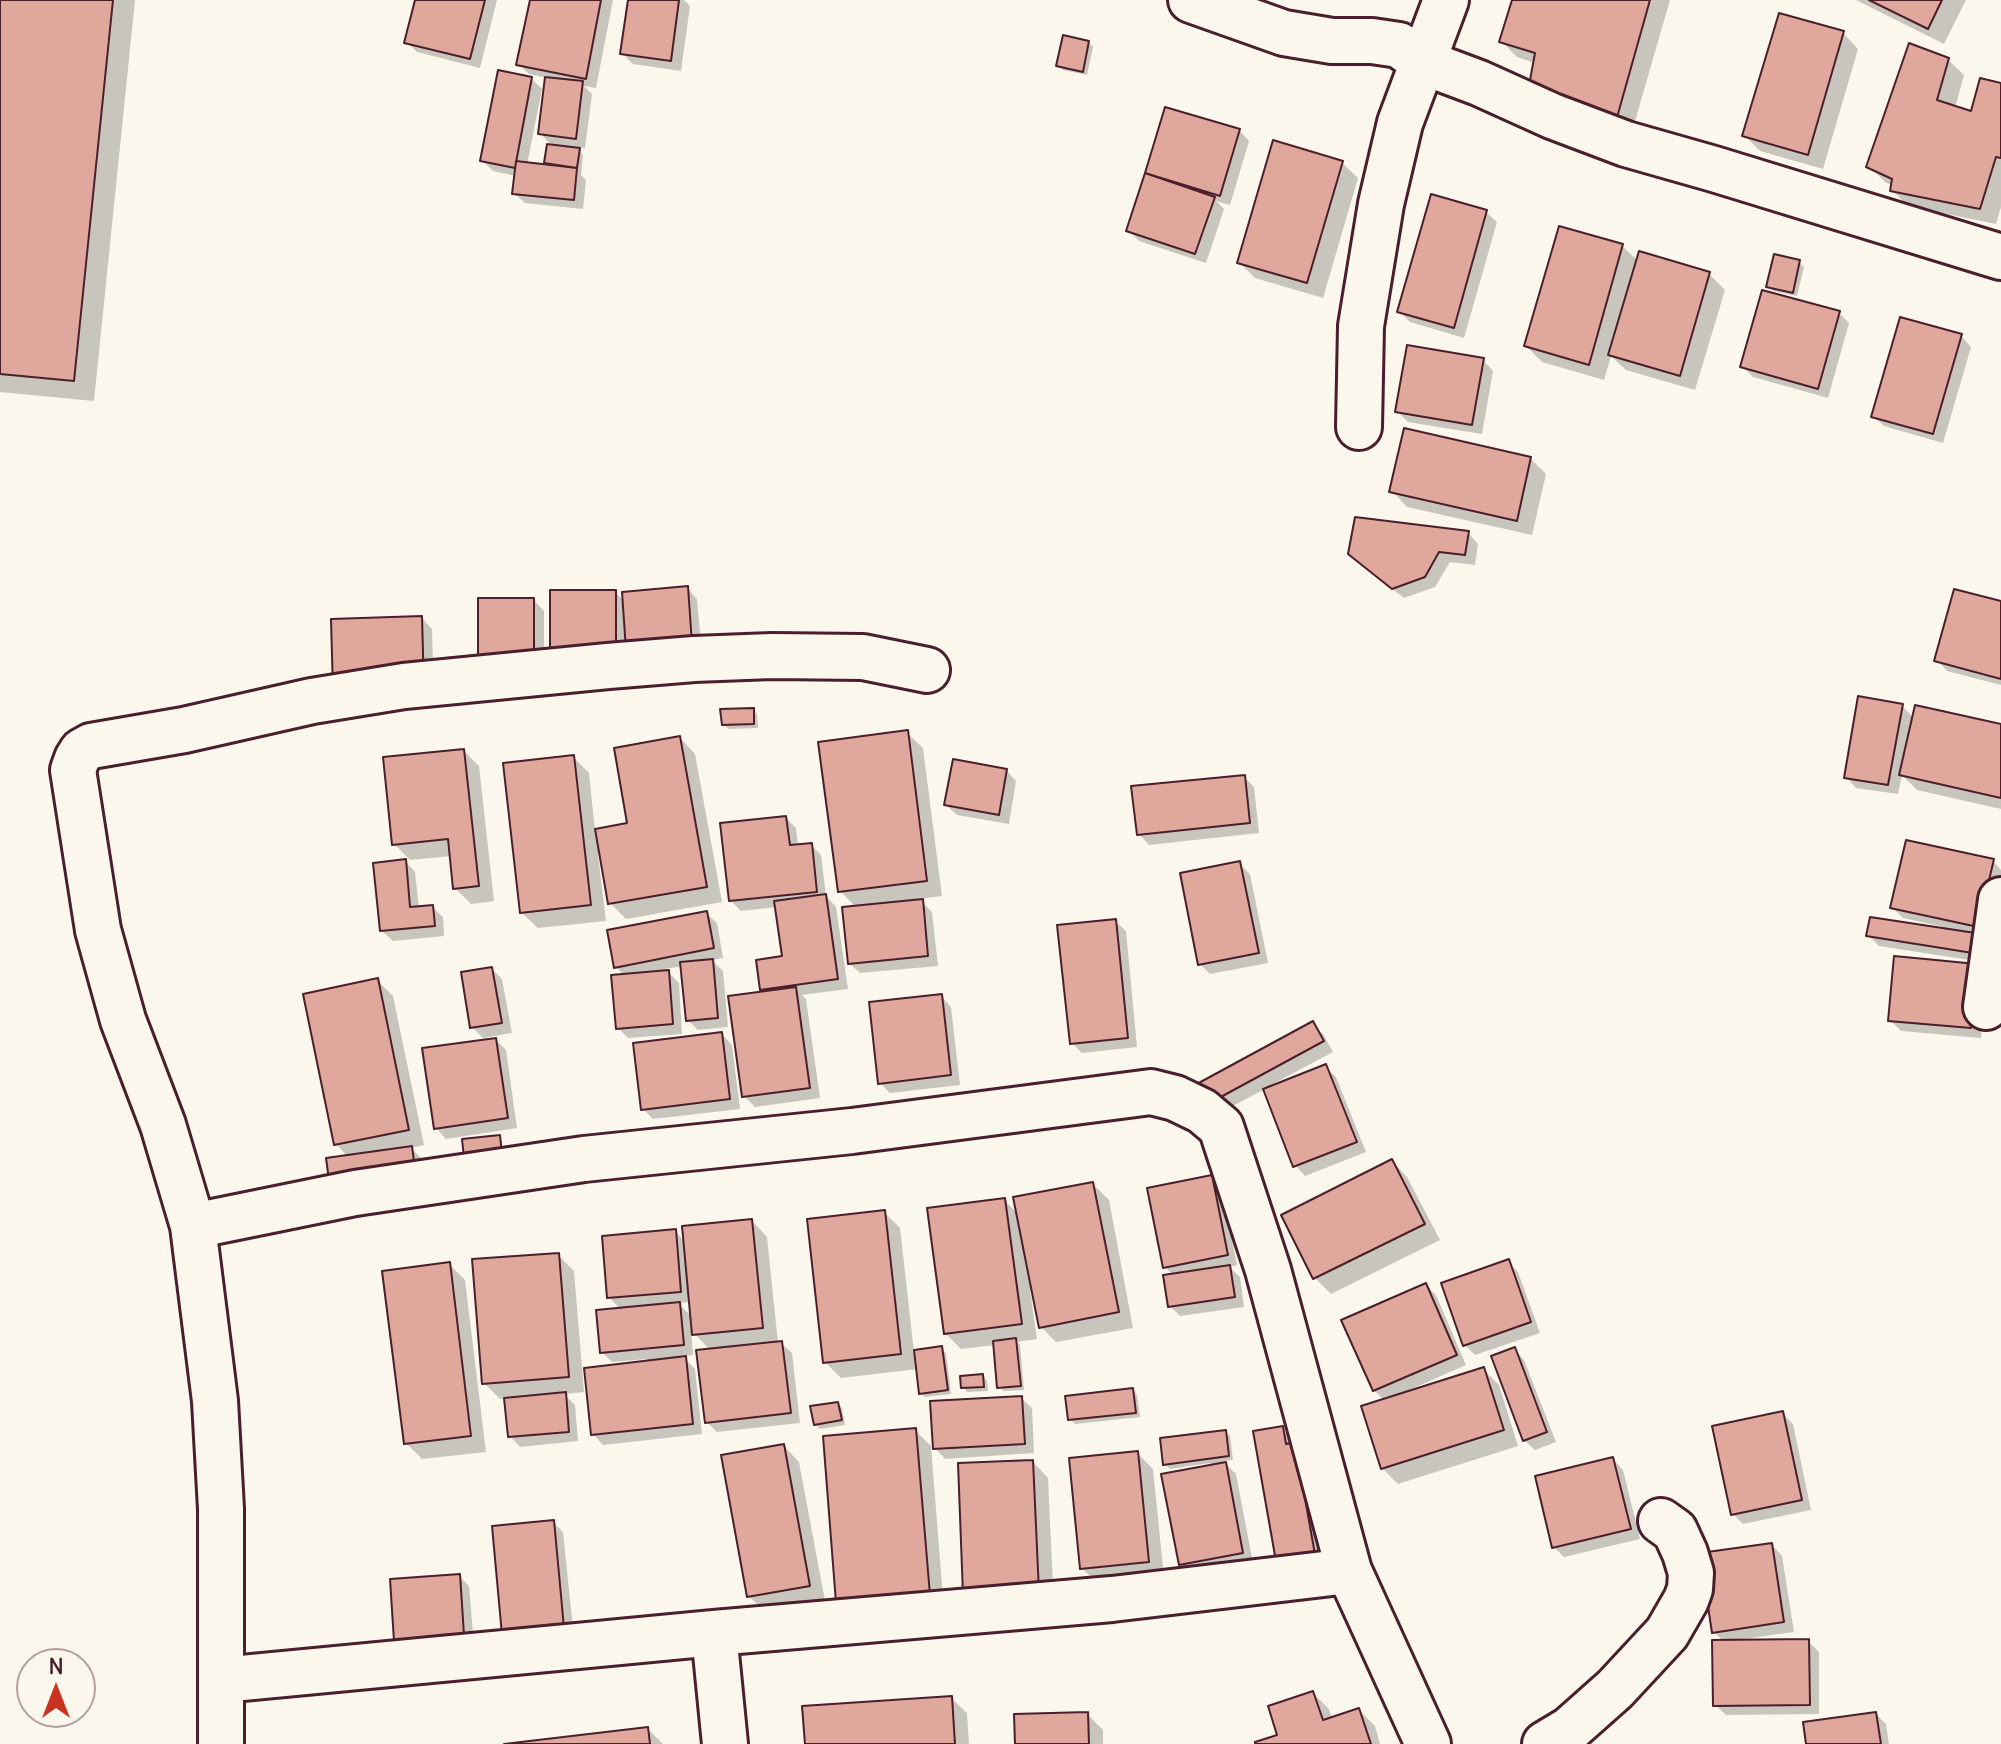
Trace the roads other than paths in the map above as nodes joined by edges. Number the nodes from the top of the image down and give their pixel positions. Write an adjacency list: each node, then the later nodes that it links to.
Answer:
1 (1191, 0): 3 (street)
2 (1446, 0): 3 (street)
3 (1423, 62): 4 (street); 5 (street)
4 (2001, 257)
5 (1359, 427)
6 (927, 670): 9 (street)
7 (2001, 900): 8 (street)
8 (1986, 1007)
9 (193, 1226): 11 (street); 13 (street)
10 (1661, 1521): 17 (street)
11 (1349, 1571): 12 (street); 16 (street)
12 (714, 1633): 13 (street); 15 (street)
13 (221, 1680): 14 (street)
14 (221, 1744)
15 (725, 1744)
16 (1428, 1744)
17 (1545, 1744)

